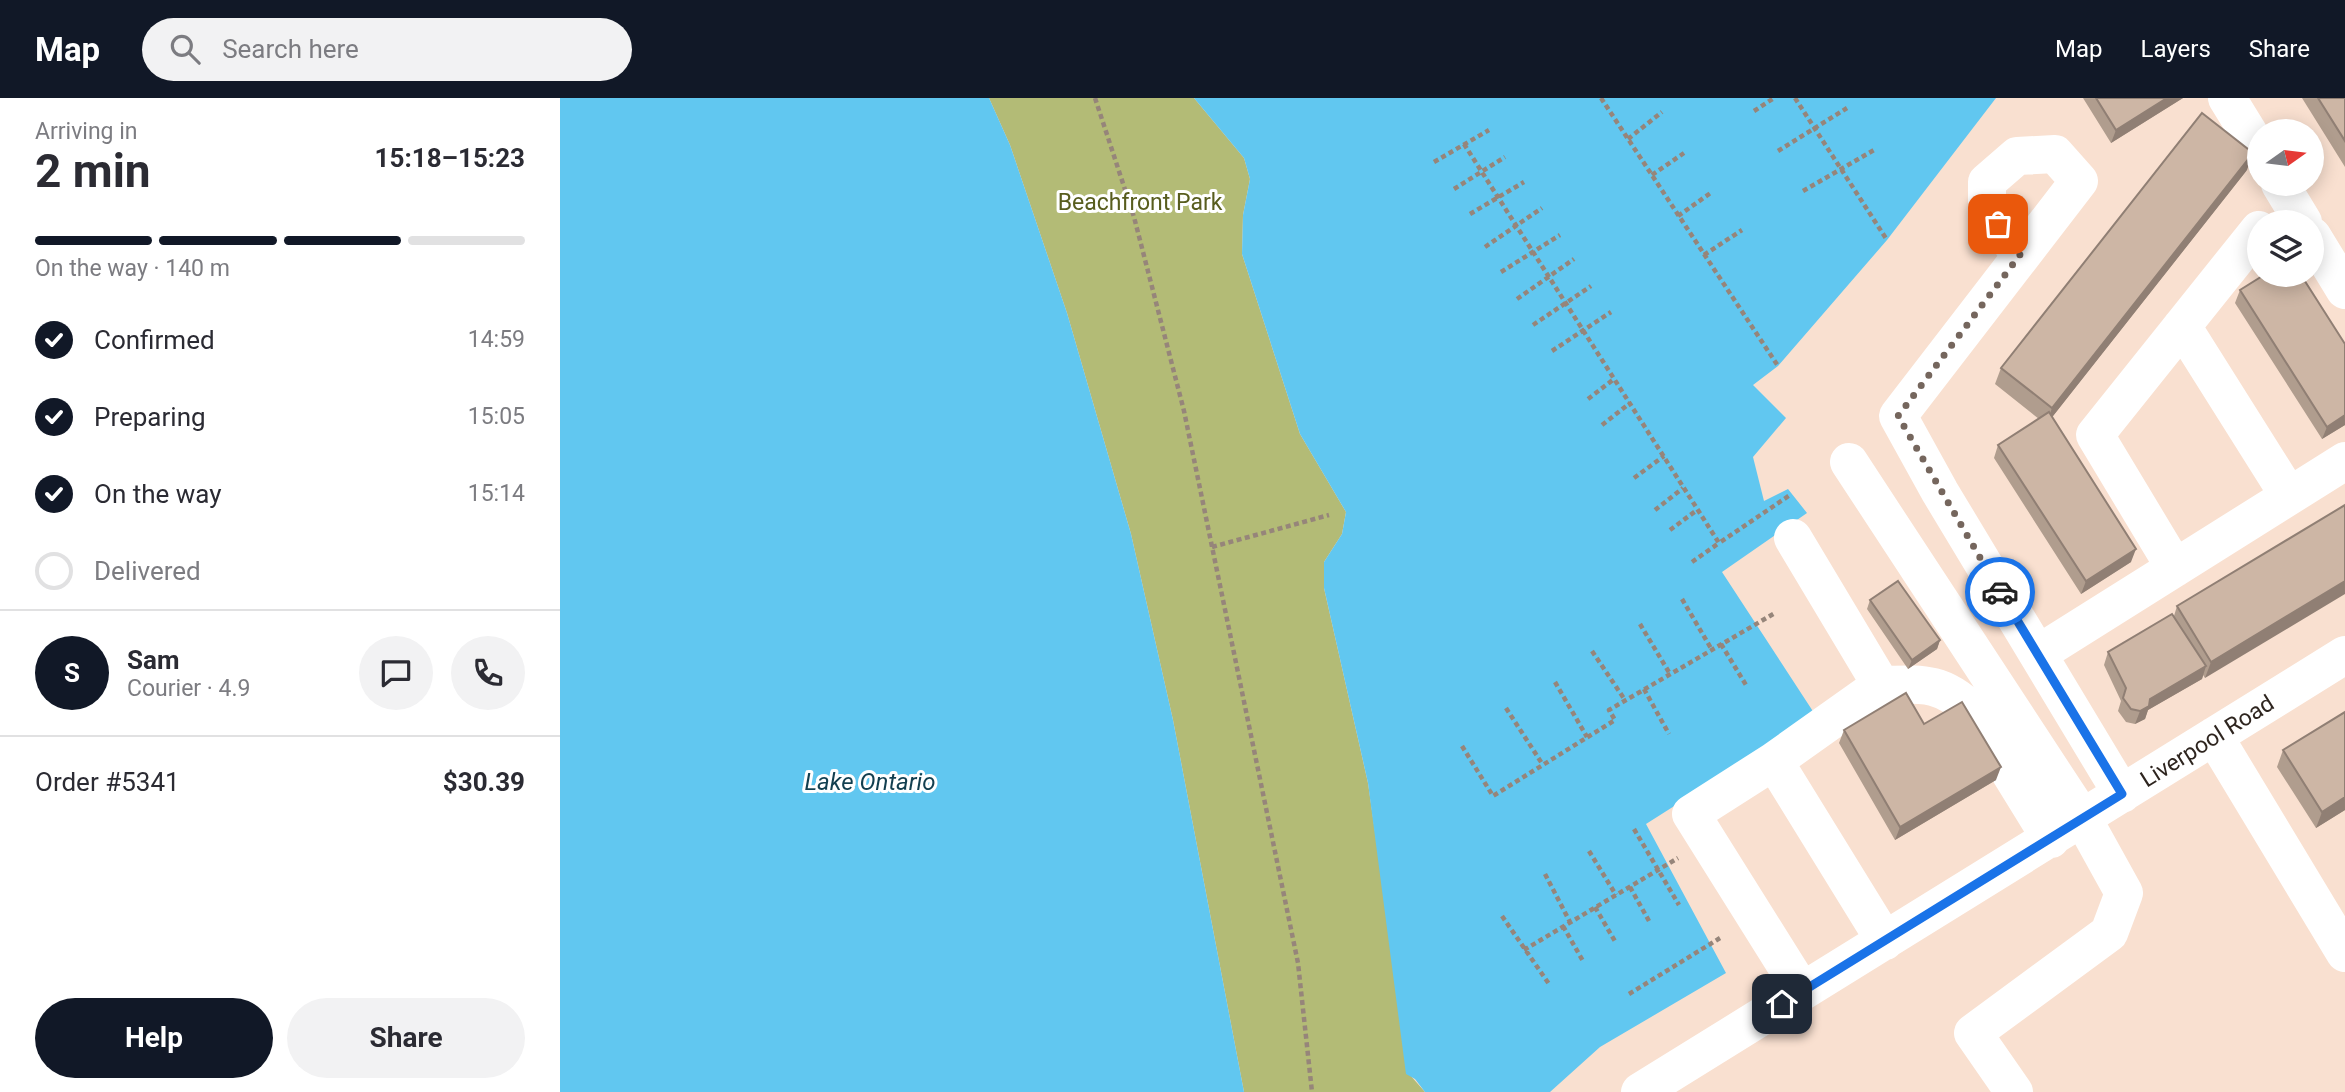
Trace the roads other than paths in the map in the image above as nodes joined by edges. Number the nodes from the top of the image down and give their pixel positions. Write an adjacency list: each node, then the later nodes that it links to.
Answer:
1 (2227, 98): 2 (street)
2 (2247, 130)
3 (2247, 245): 7 (street)
4 (2020, 255): 13 (street)
5 (2324, 256): 6 (street)
6 (2345, 290)
7 (2182, 326): 10 (street); 12 (street)
8 (1849, 461): 19 (street)
9 (2345, 461): 10 (street)
10 (2289, 496): 12 (street)
11 (1793, 538): 15 (street)
12 (2175, 568): 13 (street)
13 (2038, 654): 18 (street)
14 (2345, 655): 16 (street, Liverpool Road)
15 (1881, 685): 17 (street); 19 (street)
16 (2214, 736): 18 (street, Liverpool Road); 21 (street)
17 (1774, 761): 20 (street); 22 (street)
18 (2122, 794): 19 (street, Liverpool Road)
19 (2067, 829): 20 (street, Liverpool Road); 24 (street)
20 (1885, 941): 22 (street, Liverpool Road)
21 (2345, 953)
22 (1802, 991): 23 (street, Liverpool Road)
23 (1640, 1092)
24 (2014, 1092)

